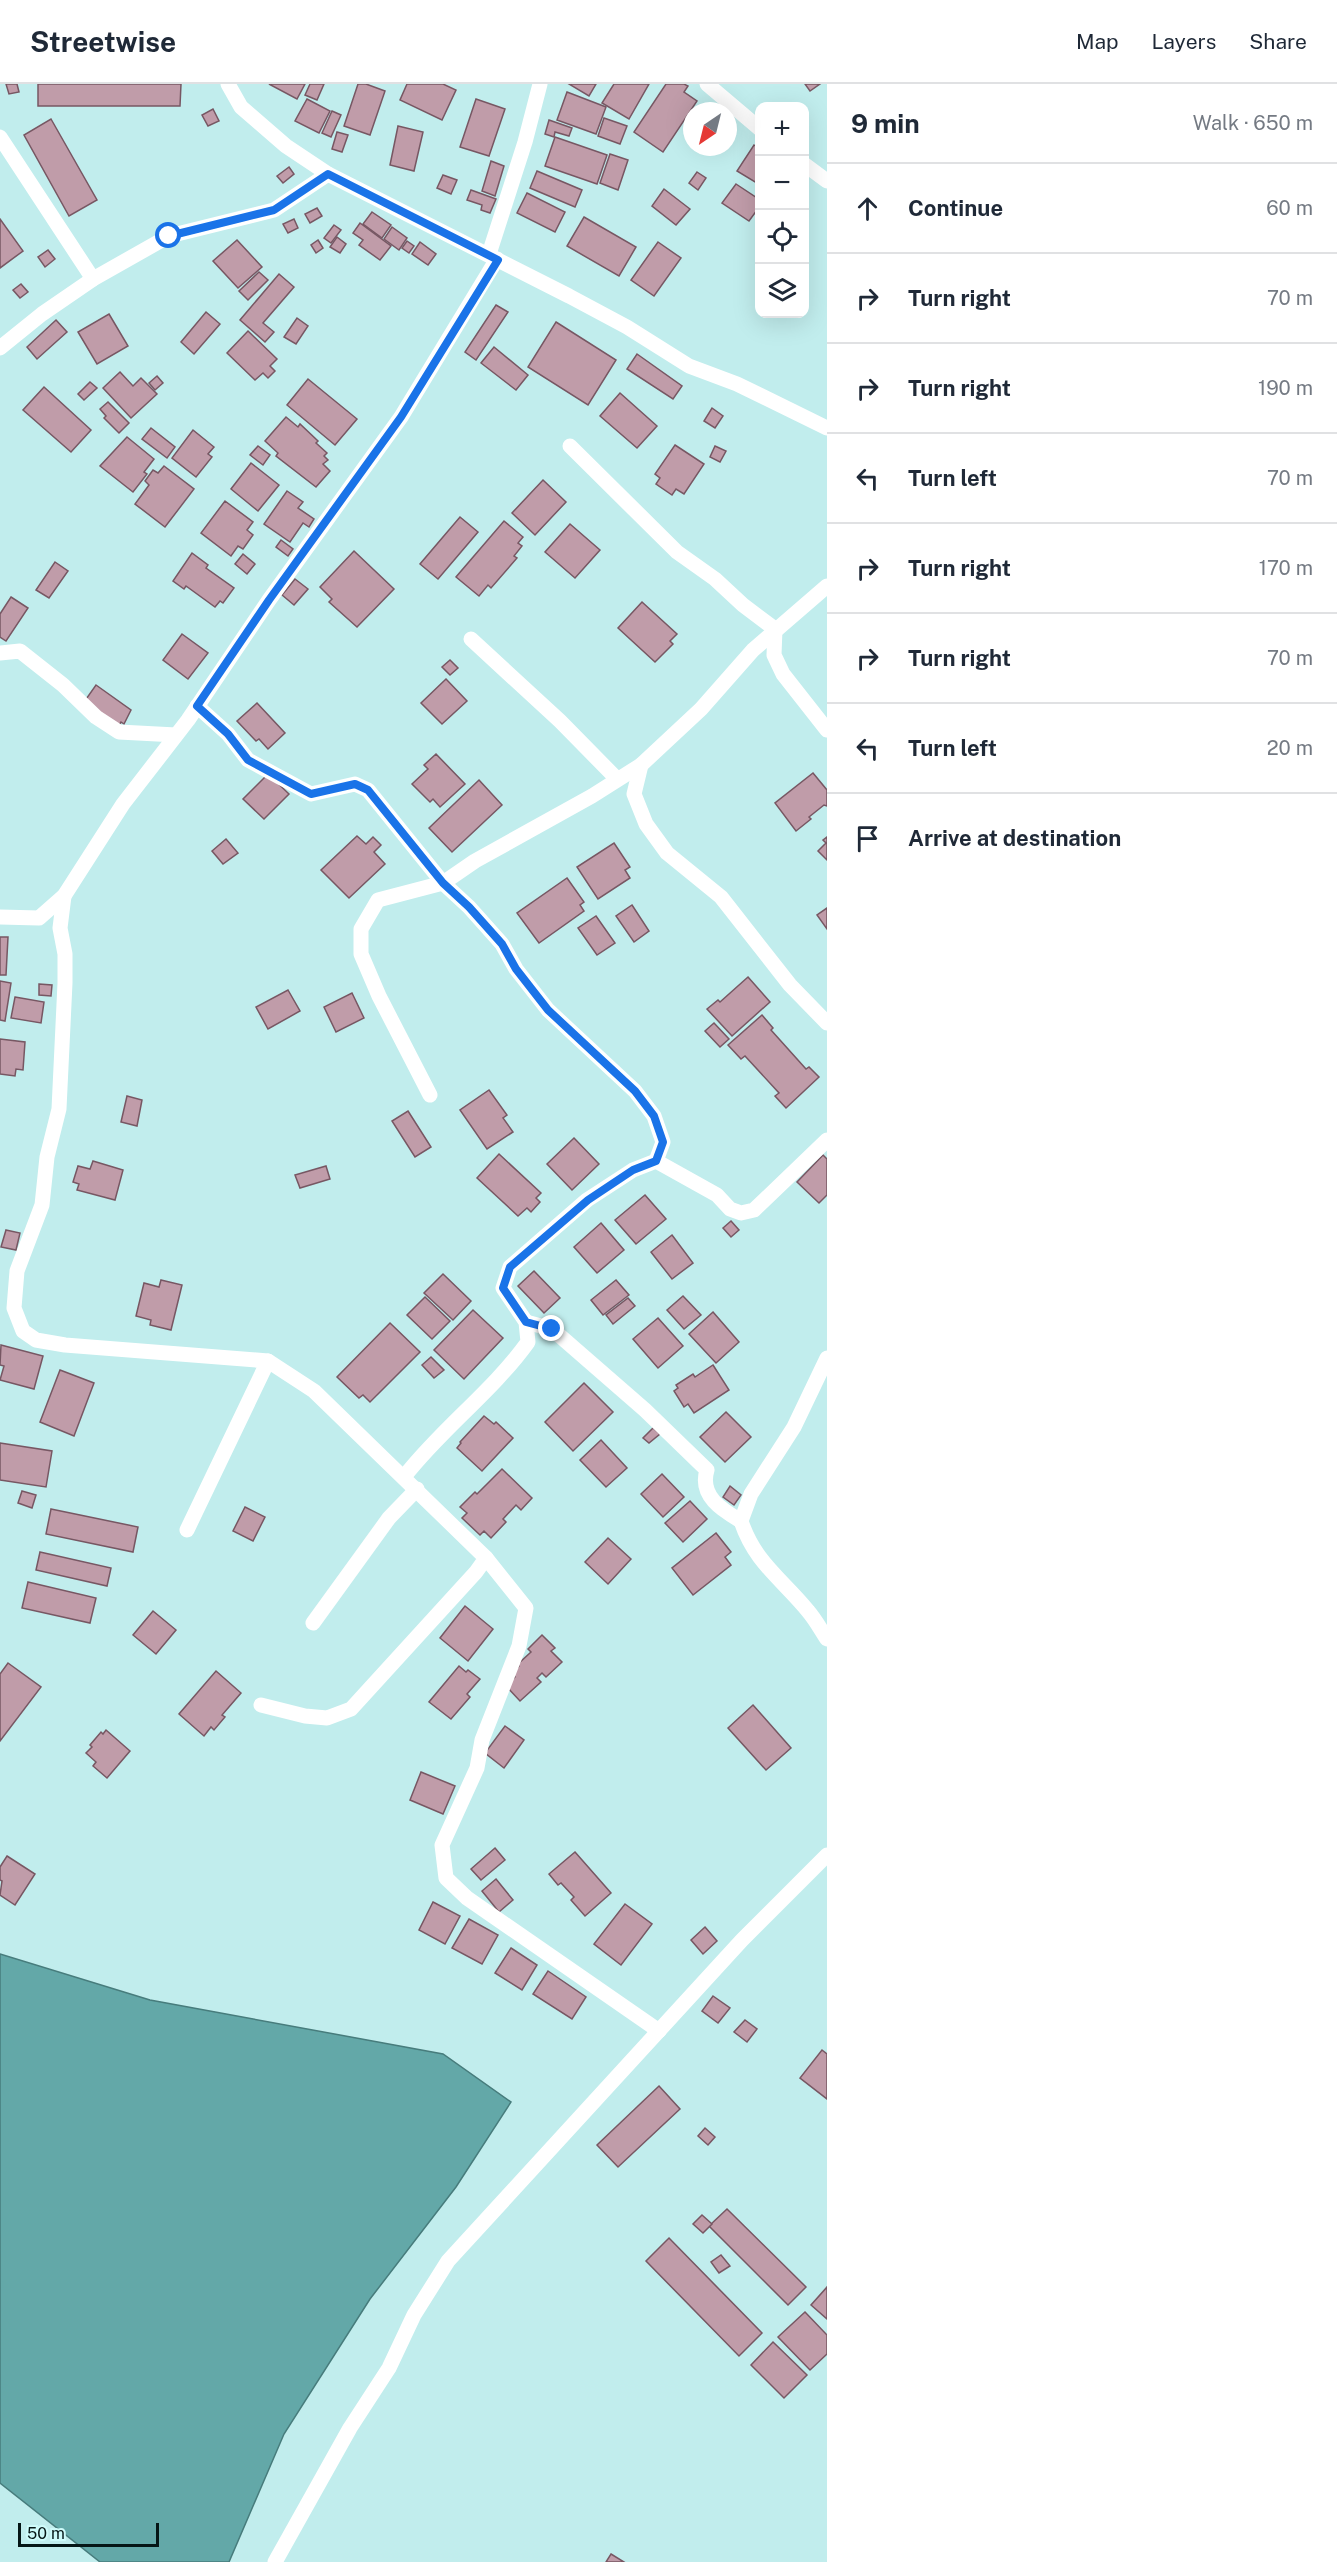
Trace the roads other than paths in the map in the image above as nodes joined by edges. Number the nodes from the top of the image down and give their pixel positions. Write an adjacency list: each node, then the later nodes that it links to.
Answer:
1 (228, 84): 7 (street)
2 (540, 84): 9 (street)
3 (707, 84): 4 (street)
4 (755, 126)
5 (0, 137): 10 (street)
6 (809, 168): 8 (street)
7 (328, 174): 9 (street); 10 (street)
8 (827, 181)
9 (493, 257): 12 (street); 18 (street)
10 (93, 279): 11 (street)
11 (0, 348)
12 (827, 428)
13 (570, 447): 15 (street)
14 (827, 586): 15 (street)
15 (775, 629): 19 (street); 21 (street)
16 (471, 639): 22 (street)
17 (0, 653): 20 (street)
18 (197, 706): 20 (street); 23 (street)
19 (827, 730)
20 (176, 735): 24 (street)
21 (641, 765): 22 (street); 26 (street)
22 (617, 779): 23 (street)
23 (443, 883): 27 (street); 29 (street)
24 (64, 896): 25 (street); 32 (street)
25 (0, 916)
26 (827, 1023)
27 (429, 1095)
28 (827, 1140): 29 (street)
29 (656, 1161): 30 (street)
30 (526, 1322): 33 (street); 35 (street)
31 (827, 1358): 35 (street)
32 (268, 1361): 33 (street); 36 (street)
33 (404, 1477): 34 (street)
34 (417, 1489): 37 (street); 38 (street)
35 (741, 1521): 39 (street)
36 (187, 1530)
37 (486, 1558): 40 (street); 42 (street)
38 (313, 1623)
39 (827, 1639)
40 (261, 1705)
41 (827, 1855): 42 (street)
42 (659, 2031): 43 (street)
43 (275, 2562)

